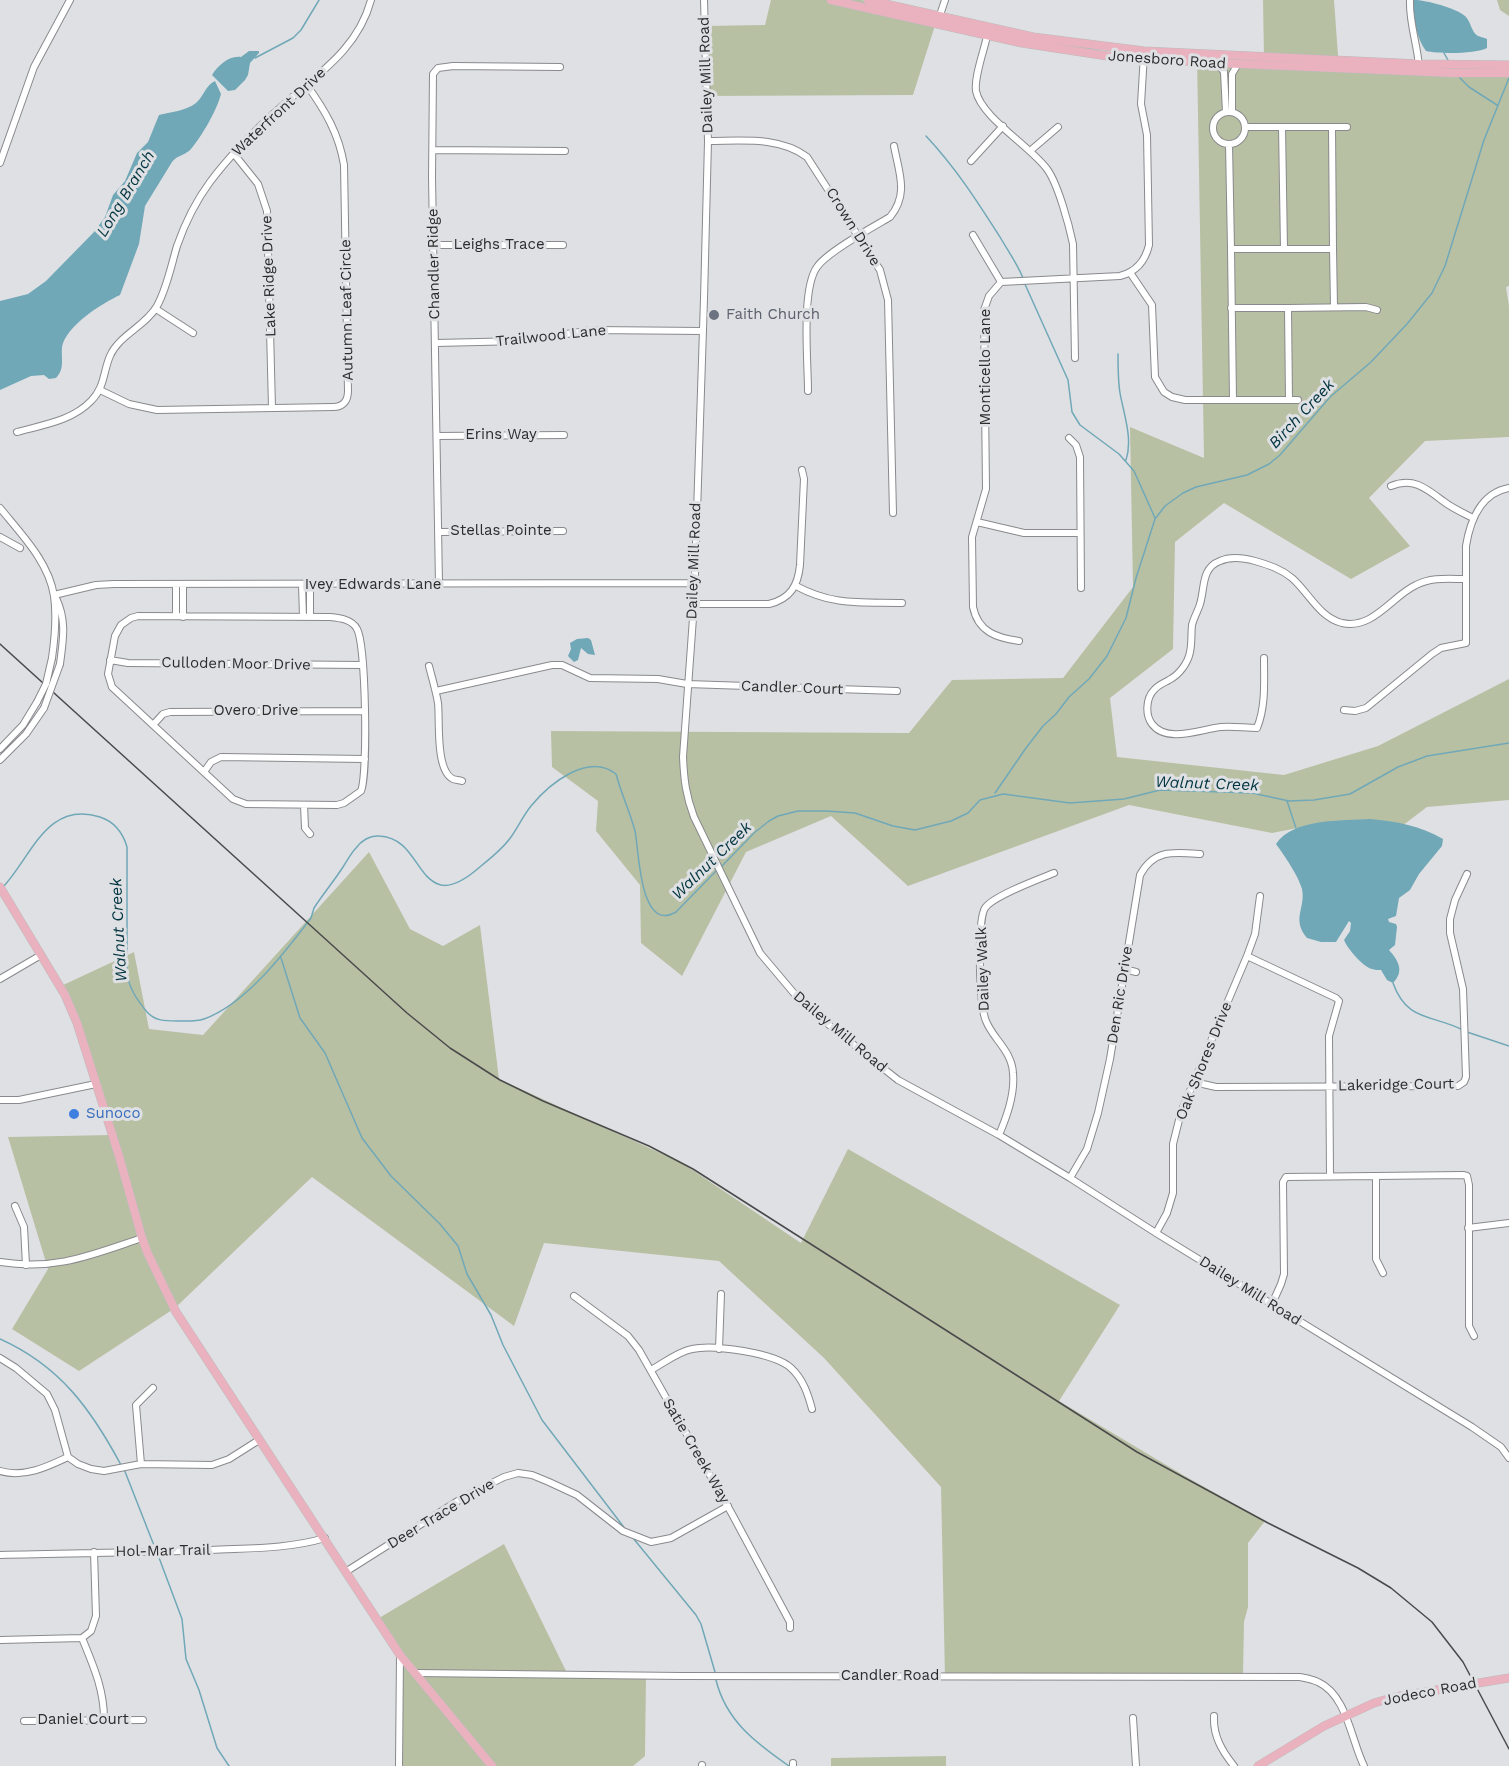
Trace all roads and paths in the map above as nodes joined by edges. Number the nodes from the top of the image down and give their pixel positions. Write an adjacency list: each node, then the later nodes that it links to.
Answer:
1 (70, 0): 33 (street)
2 (371, 0): 17 (street, Waterfront Drive)
3 (704, 0): 25 (street, Dailey Mill Road)
4 (831, 0): 8 (main road, Jonesboro Road)
5 (868, 0): 8 (main road, Jonesboro Road)
6 (945, 0): 8 (street)
7 (1410, 0): 15 (street)
8 (938, 21): 9 (main road, Jonesboro Road); 10 (main road, Jonesboro Road)
9 (987, 36): 10 (main road, Jonesboro Road); 19 (street)
10 (1144, 55): 11 (main road, Jonesboro Road); 15 (main road, Jonesboro Road); 41 (street)
11 (1217, 63): 12 (main road, Jonesboro Road); 18 (street)
12 (1238, 64): 15 (main road, Jonesboro Road); 18 (street)
13 (1509, 65): 15 (main road, Jonesboro Road)
14 (560, 67): 28 (street, Chandler Ridge)
15 (1419, 68): 16 (main road, Jonesboro Road)
16 (1509, 73)
17 (306, 84): 31 (street, Waterfront Drive); 58 (street, Autumn Leaf Circle)
18 (1229, 112): 21 (street); 26 (street)
19 (1003, 126): 30 (street); 32 (street)
20 (1058, 127): 30 (street)
21 (1245, 127): 22 (street); 26 (street)
22 (1282, 127): 23 (street); 39 (street)
23 (1332, 127): 24 (street); 40 (street)
24 (1347, 127)
25 (708, 141): 35 (street, Crown Drive); 49 (street, Dailey Mill Road)
26 (1229, 144): 38 (street)
27 (894, 146): 35 (street)
28 (432, 150): 29 (street); 37 (street, Chandler Ridge)
29 (565, 151)
30 (1030, 151): 42 (street)
31 (234, 154): 47 (street, Waterfront Drive); 58 (street, Lake Ridge Drive)
32 (971, 161)
33 (0, 163)
34 (973, 235): 43 (street)
35 (859, 236): 54 (street); 67 (street, Crown Drive)
36 (563, 244): 37 (street, Leighs Trace)
37 (434, 245): 51 (street, Chandler Ridge)
38 (1231, 249): 39 (street); 45 (street)
39 (1284, 249): 40 (street)
40 (1333, 249): 44 (street)
41 (1131, 274): 42 (street); 55 (street)
42 (1073, 279): 43 (street); 52 (street)
43 (1001, 282): 69 (street, Monticello Lane)
44 (1334, 307): 46 (street); 48 (street)
45 (1231, 308): 46 (street); 55 (street)
46 (1288, 308): 56 (street)
47 (156, 309): 50 (street); 53 (street, Waterfront Drive)
48 (1377, 310)
49 (703, 331): 51 (street, Trailwood Lane); 76 (street, Dailey Mill Road)
50 (193, 333)
51 (436, 343): 61 (street, Chandler Ridge)
52 (1075, 358)
53 (100, 390): 58 (street, Autumn Leaf Circle); 59 (street, Waterfront Drive)
54 (808, 391)
55 (1233, 400): 56 (street)
56 (1288, 400): 57 (street)
57 (1298, 400)
58 (272, 408)
59 (17, 432)
60 (564, 435): 61 (street, Erins Way)
61 (437, 436): 71 (street, Chandler Ridge)
62 (1069, 438): 72 (street)
63 (802, 470): 81 (street)
64 (1391, 486): 68 (street)
65 (1509, 488): 68 (street)
66 (0, 508): 83 (street)
67 (893, 513)
68 (1473, 518): 75 (street)
69 (977, 522): 72 (street); 88 (street, Monticello Lane)
70 (563, 531): 71 (street, Stellas Pointe)
71 (438, 532): 78 (street, Chandler Ridge)
72 (1080, 533): 82 (street)
73 (0, 537): 74 (street)
74 (20, 548)
75 (1465, 579): 89 (street); 96 (street)
76 (693, 583): 78 (street, Ivey Edwards Lane); 85 (street, Dailey Mill Road)
77 (179, 584): 79 (street, Ivey Edwards Lane); 83 (street, Ivey Edwards Lane); 86 (street)
78 (439, 584): 80 (street, Ivey Edwards Lane)
79 (302, 585): 80 (street, Ivey Edwards Lane); 87 (street)
80 (310, 585): 87 (street)
81 (796, 586): 84 (street); 85 (street)
82 (1081, 588)
83 (54, 595): 99 (street, bridge); 101 (street, bridge)
84 (902, 603)
85 (694, 604): 93 (street, Dailey Mill Road)
86 (180, 617): 87 (street); 90 (street)
87 (306, 617): 91 (street)
88 (1019, 641)
89 (1264, 658)
90 (110, 660): 91 (street, Culloden Moor Drive); 98 (street)
91 (363, 665): 97 (street)
92 (429, 666): 94 (street)
93 (687, 684): 94 (street, Candler Court); 95 (street, Candler Court); 120 (street, Dailey Mill Road)
94 (436, 691): 103 (street)
95 (897, 691)
96 (1344, 710)
97 (364, 711): 98 (street, Overo Drive); 100 (street)
98 (153, 725): 102 (street)
99 (0, 749)
100 (364, 759): 102 (street); 104 (street)
101 (0, 760)
102 (204, 772): 104 (street)
103 (462, 781)
104 (304, 805): 105 (street)
105 (310, 834)
106 (1200, 854): 113 (street, Den Ric Drive)
107 (1054, 873): 120 (street, Dailey Walk)
108 (1467, 874): 118 (street, Lakeridge Court)
109 (0, 886): 111 (main road)
110 (1260, 896): 112 (street, Oak Shores Drive)
111 (41, 955): 115 (street); 117 (main road)
112 (1247, 956): 116 (street, Oak Shores Drive); 118 (street)
113 (1124, 969): 114 (street); 123 (street, Den Ric Drive)
114 (1136, 972)
115 (0, 980)
116 (1194, 1082): 118 (street); 127 (street, Oak Shores Drive)
117 (96, 1084): 119 (street); 128 (main road)
118 (1329, 1086): 121 (street)
119 (0, 1100)
120 (999, 1135): 123 (street, Dailey Mill Road)
121 (1330, 1175): 122 (street); 134 (street)
122 (1376, 1176): 126 (street); 131 (street)
123 (1070, 1178): 127 (street, Dailey Mill Road)
124 (15, 1206): 130 (street)
125 (1509, 1224): 126 (street)
126 (1468, 1228): 135 (street)
127 (1156, 1233): 134 (street, Dailey Mill Road)
128 (142, 1238): 130 (street); 141 (main road)
129 (0, 1262): 130 (street)
130 (26, 1266)
131 (1383, 1273)
132 (721, 1294): 136 (street)
133 (574, 1296): 138 (street, Satie Creek Way)
134 (1272, 1304): 143 (street, Dailey Mill Road)
135 (1474, 1336)
136 (719, 1349): 138 (street); 140 (street)
137 (0, 1359): 142 (street)
138 (651, 1370): 146 (street, Satie Creek Way)
139 (153, 1388): 144 (street)
140 (812, 1409)
141 (259, 1440): 144 (street); 147 (main road)
142 (68, 1457): 144 (street); 145 (street)
143 (1509, 1458)
144 (141, 1464)
145 (0, 1471)
146 (728, 1506): 150 (street, Deer Trace Drive); 151 (street, Satie Creek Way)
147 (325, 1538): 148 (street, Hol-Mar Trail); 150 (main road)
148 (94, 1552): 149 (street, Hol-Mar Trail); 152 (street)
149 (0, 1555)
150 (347, 1571): 154 (main road)
151 (790, 1628)
152 (82, 1638): 153 (street); 160 (street)
153 (0, 1640)
154 (400, 1655): 155 (main road); 163 (street)
155 (416, 1673): 158 (street, Candler Road); 164 (main road)
156 (1508, 1677): 158 (main road, Jodeco Road)
157 (1214, 1716): 166 (street)
158 (1345, 1716): 167 (main road, Jodeco Road); 168 (street, Candler Road)
159 (1133, 1718): 165 (street)
160 (104, 1719): 161 (street, Daniel Court); 162 (street, Daniel Court)
161 (142, 1720)
162 (24, 1721)
163 (399, 1766)
164 (492, 1766)
165 (1136, 1766)
166 (1234, 1766)
167 (1258, 1766)
168 (1364, 1766)

